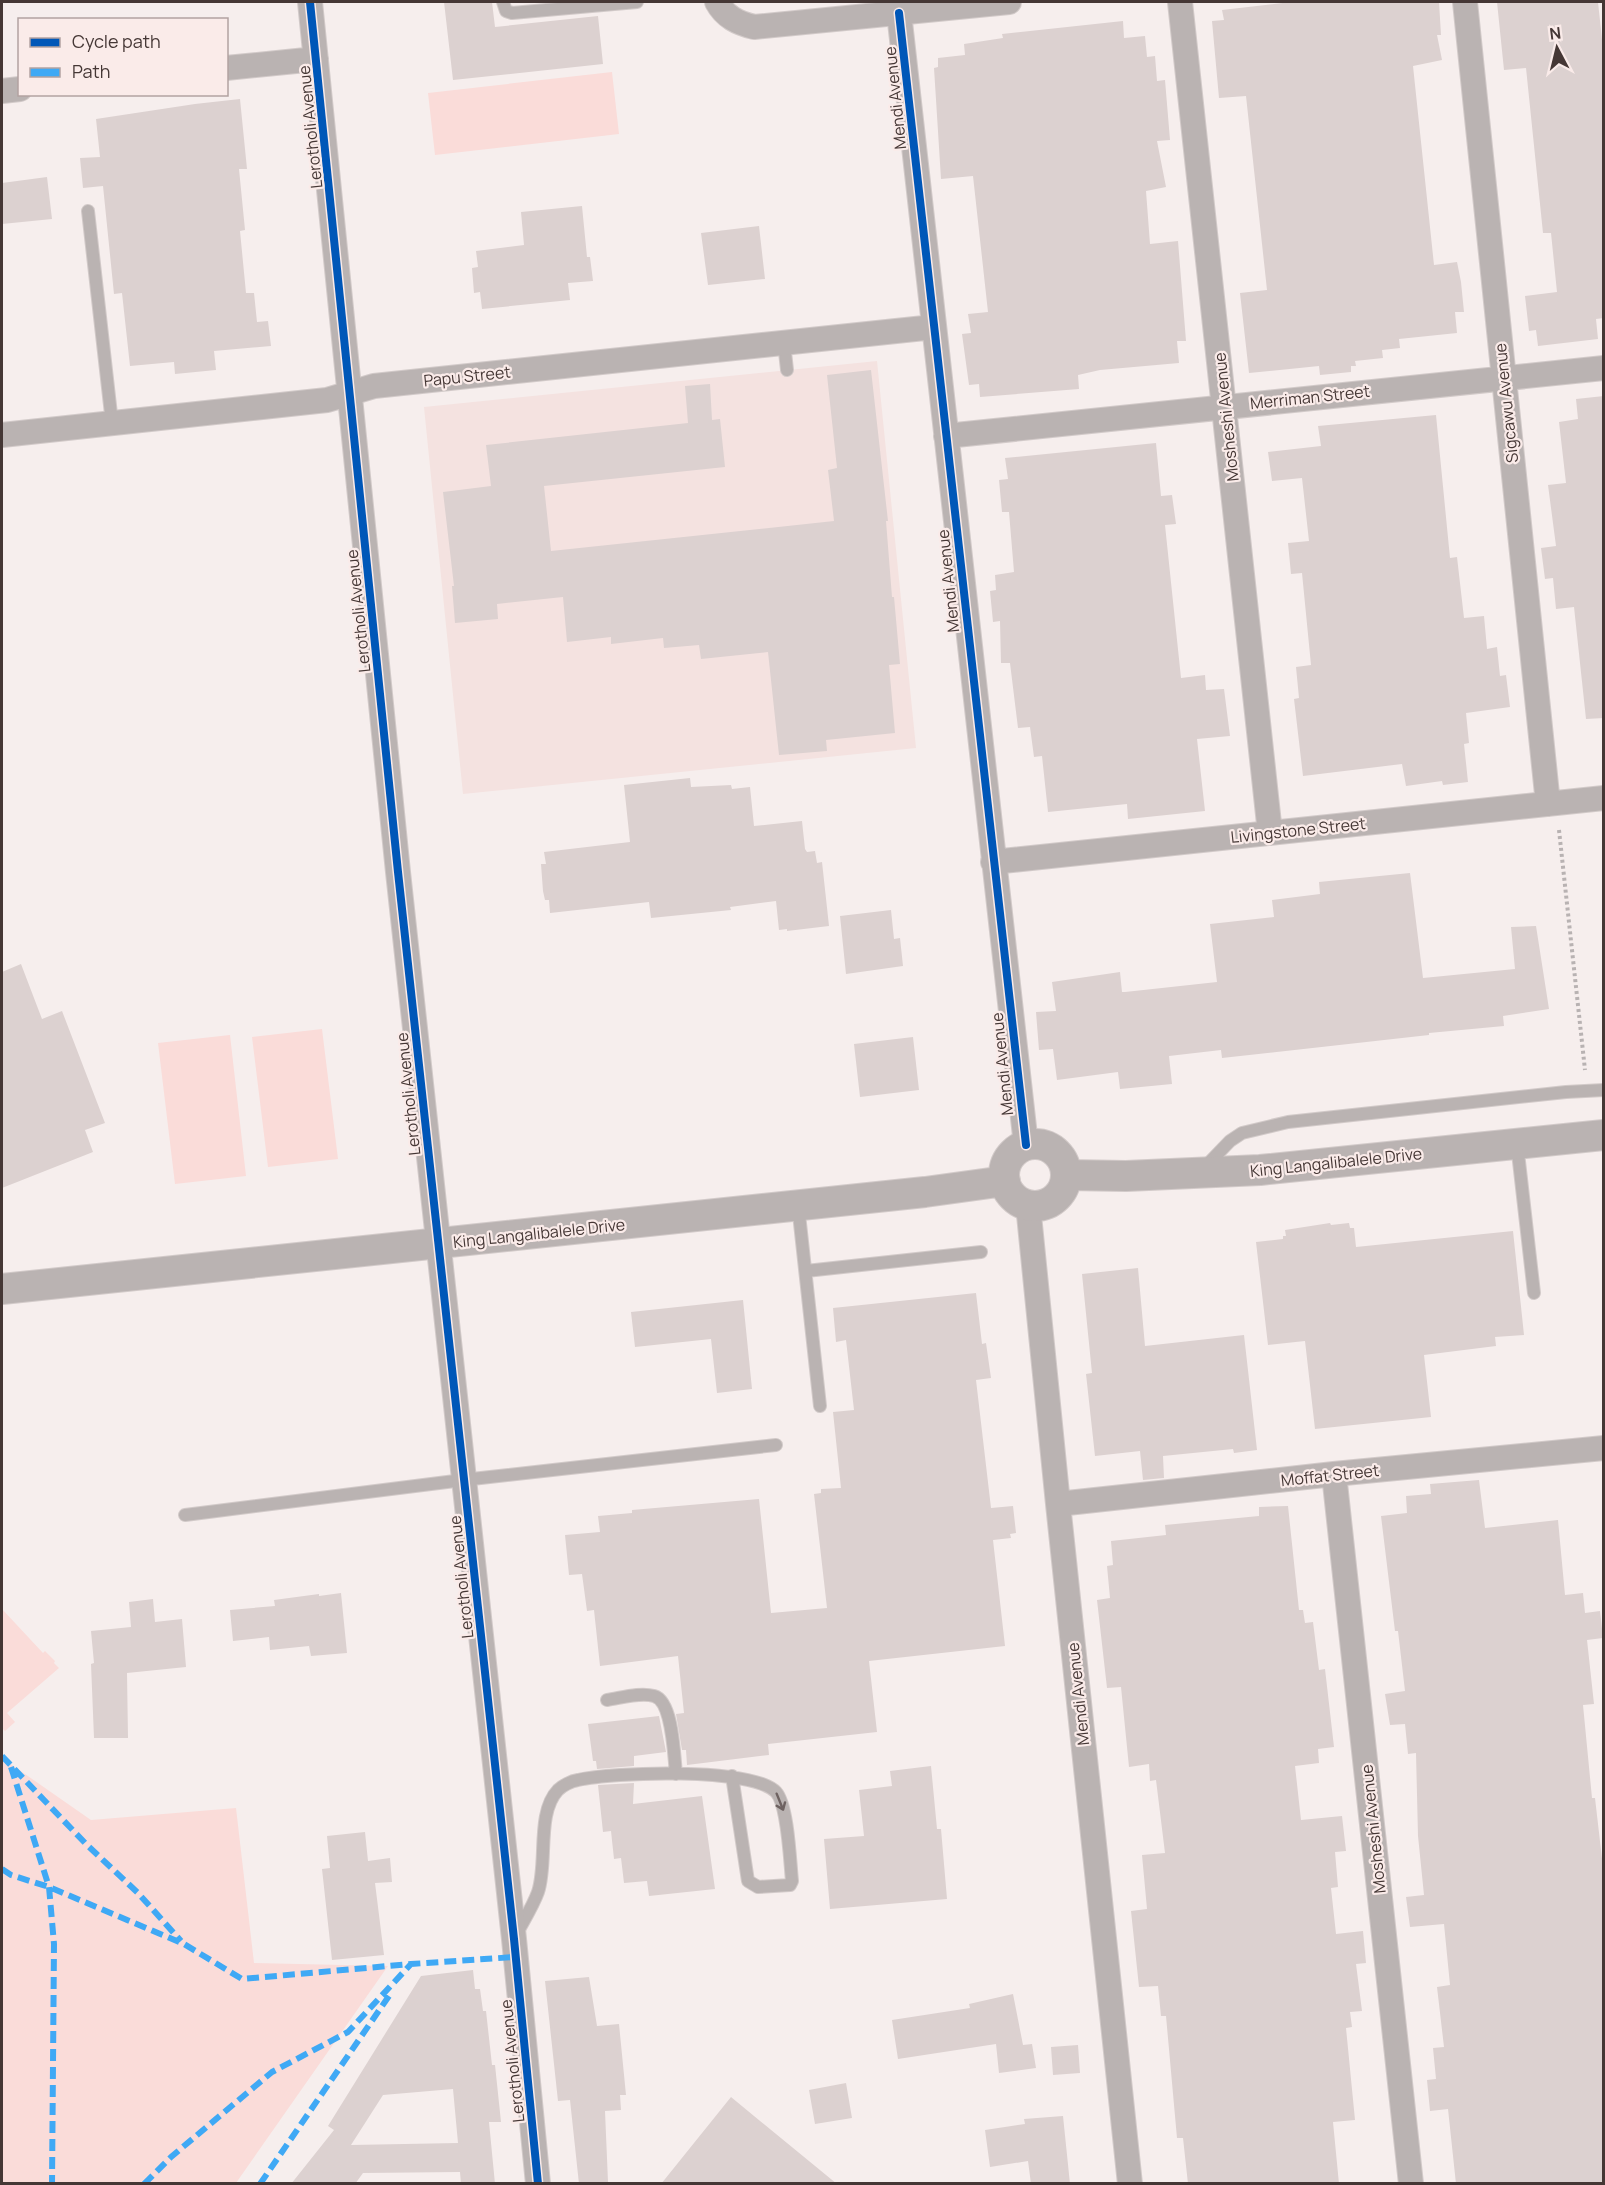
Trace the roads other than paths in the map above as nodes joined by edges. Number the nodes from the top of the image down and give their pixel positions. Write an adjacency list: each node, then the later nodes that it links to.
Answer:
1 (310, 2): 10 (street, Lerotholi Avenue)
2 (502, 2): 8 (lane)
3 (637, 2): 8 (lane)
4 (717, 2): 9 (street)
5 (1009, 2): 9 (street)
6 (1180, 2): 21 (street, Mosheshi Avenue)
7 (1465, 2): 19 (street, Sigcawu Avenue)
8 (585, 3)
9 (900, 7): 15 (street, Mendi Avenue)
10 (316, 59): 11 (street); 20 (street, Lerotholi Avenue)
11 (228, 68)
12 (18, 89): 13 (street)
13 (2, 91)
14 (88, 211): 22 (lane)
15 (934, 327): 16 (street, Papu Street); 24 (street, Mendi Avenue)
16 (784, 343): 18 (lane); 20 (street, Papu Street)
17 (1604, 368): 19 (street, Merriman Street)
18 (787, 370)
19 (1503, 378): 21 (street, Merriman Street); 26 (street, Sigcawu Avenue)
20 (350, 393): 22 (street, Papu Street); 38 (street, Lerotholi Avenue)
21 (1225, 406): 24 (street, Merriman Street); 27 (street, Mosheshi Avenue)
22 (112, 423): 23 (street, Papu Street)
23 (2, 435)
24 (946, 436): 28 (street, Mendi Avenue)
25 (1604, 798): 26 (street, Livingstone Street)
26 (1552, 804): 27 (street, Livingstone Street)
27 (1270, 833): 28 (street, Livingstone Street)
28 (993, 862): 32 (street, Mendi Avenue)
29 (1604, 1090): 33 (lane)
30 (1604, 1136): 31 (street, King Langalibalele Drive)
31 (1517, 1144): 33 (street, King Langalibalele Drive); 42 (lane)
32 (1026, 1145): 34 (street); 35 (street)
33 (1200, 1173): 34 (street, King Langalibalele Drive)
34 (1067, 1175): 37 (street)
35 (1005, 1181): 36 (street, King Langalibalele Drive); 37 (street)
36 (798, 1205): 38 (street, King Langalibalele Drive); 40 (lane)
37 (1029, 1205): 48 (street, Mendi Avenue)
38 (438, 1245): 41 (street, King Langalibalele Drive); 47 (street, Lerotholi Avenue)
39 (981, 1252): 40 (lane)
40 (806, 1271): 43 (lane)
41 (2, 1289)
42 (1534, 1293)
43 (820, 1406)
44 (776, 1445): 47 (lane)
45 (1604, 1449): 46 (street, Moffat Street)
46 (1334, 1474): 48 (street, Moffat Street); 56 (street, Mosheshi Avenue)
47 (463, 1480): 49 (lane); 53 (street, Lerotholi Avenue)
48 (1058, 1504): 55 (street, Mendi Avenue)
49 (185, 1515)
50 (607, 1700): 51 (lane)
51 (676, 1774): 52 (lane); 53 (lane)
52 (732, 1776): 52 (lane, one-way to 52)
53 (514, 1939): 54 (street, Lerotholi Avenue)
54 (538, 2184)
55 (1130, 2184)
56 (1411, 2184)

